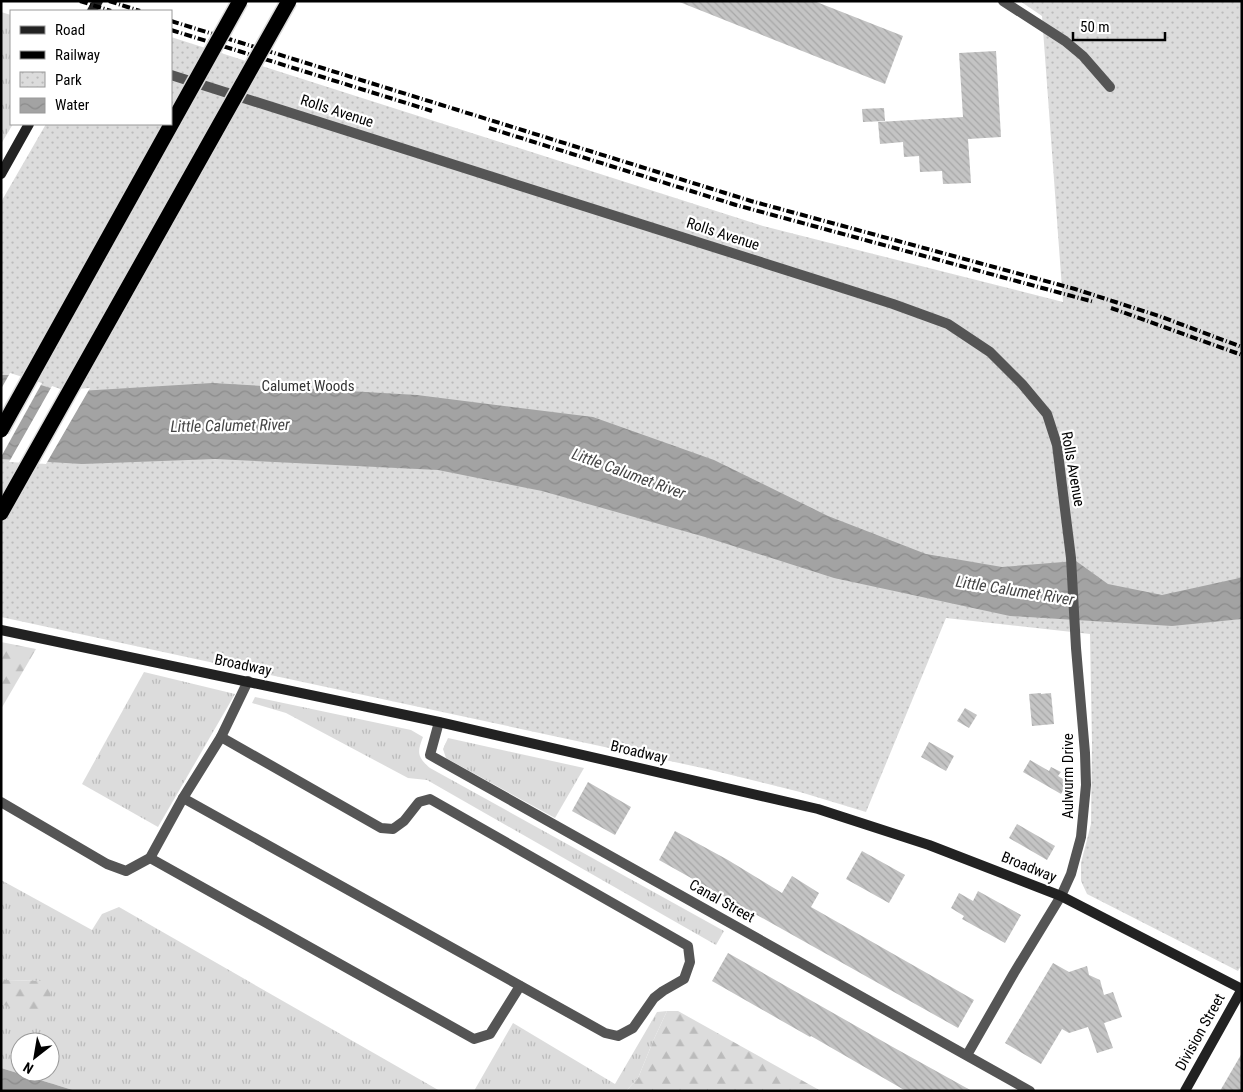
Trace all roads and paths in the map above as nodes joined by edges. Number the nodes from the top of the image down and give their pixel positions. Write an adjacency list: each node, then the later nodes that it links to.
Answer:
1 (240, 1): 6 (highway, bridge)
2 (289, 1): 13 (highway, bridge)
3 (1003, 1): 5 (street)
4 (172, 75): 14 (street, Rolls Avenue)
5 (1110, 87)
6 (172, 123)
7 (28, 125): 9 (street)
8 (171, 125): 12 (highway, bridge)
9 (23, 135): 10 (street); 11 (street)
10 (1, 158)
11 (1, 174)
12 (1, 430)
13 (1, 513)
14 (1072, 558): 22 (street, Aulwurm Drive)
15 (1, 630): 16 (street, Broadway)
16 (248, 682): 17 (street, Broadway); 18 (street)
17 (439, 722): 22 (street, Broadway); 25 (street, Canal Street)
18 (221, 737): 19 (street); 23 (street)
19 (184, 798): 21 (street); 23 (street)
20 (1, 802): 21 (street)
21 (150, 858): 23 (street)
22 (1061, 896): 24 (street, Broadway); 25 (street, Aulwurm Drive)
23 (520, 986)
24 (1242, 989): 27 (street, Division Street)
25 (967, 1055): 26 (street, Canal Street)
26 (1030, 1091)
27 (1185, 1091)

